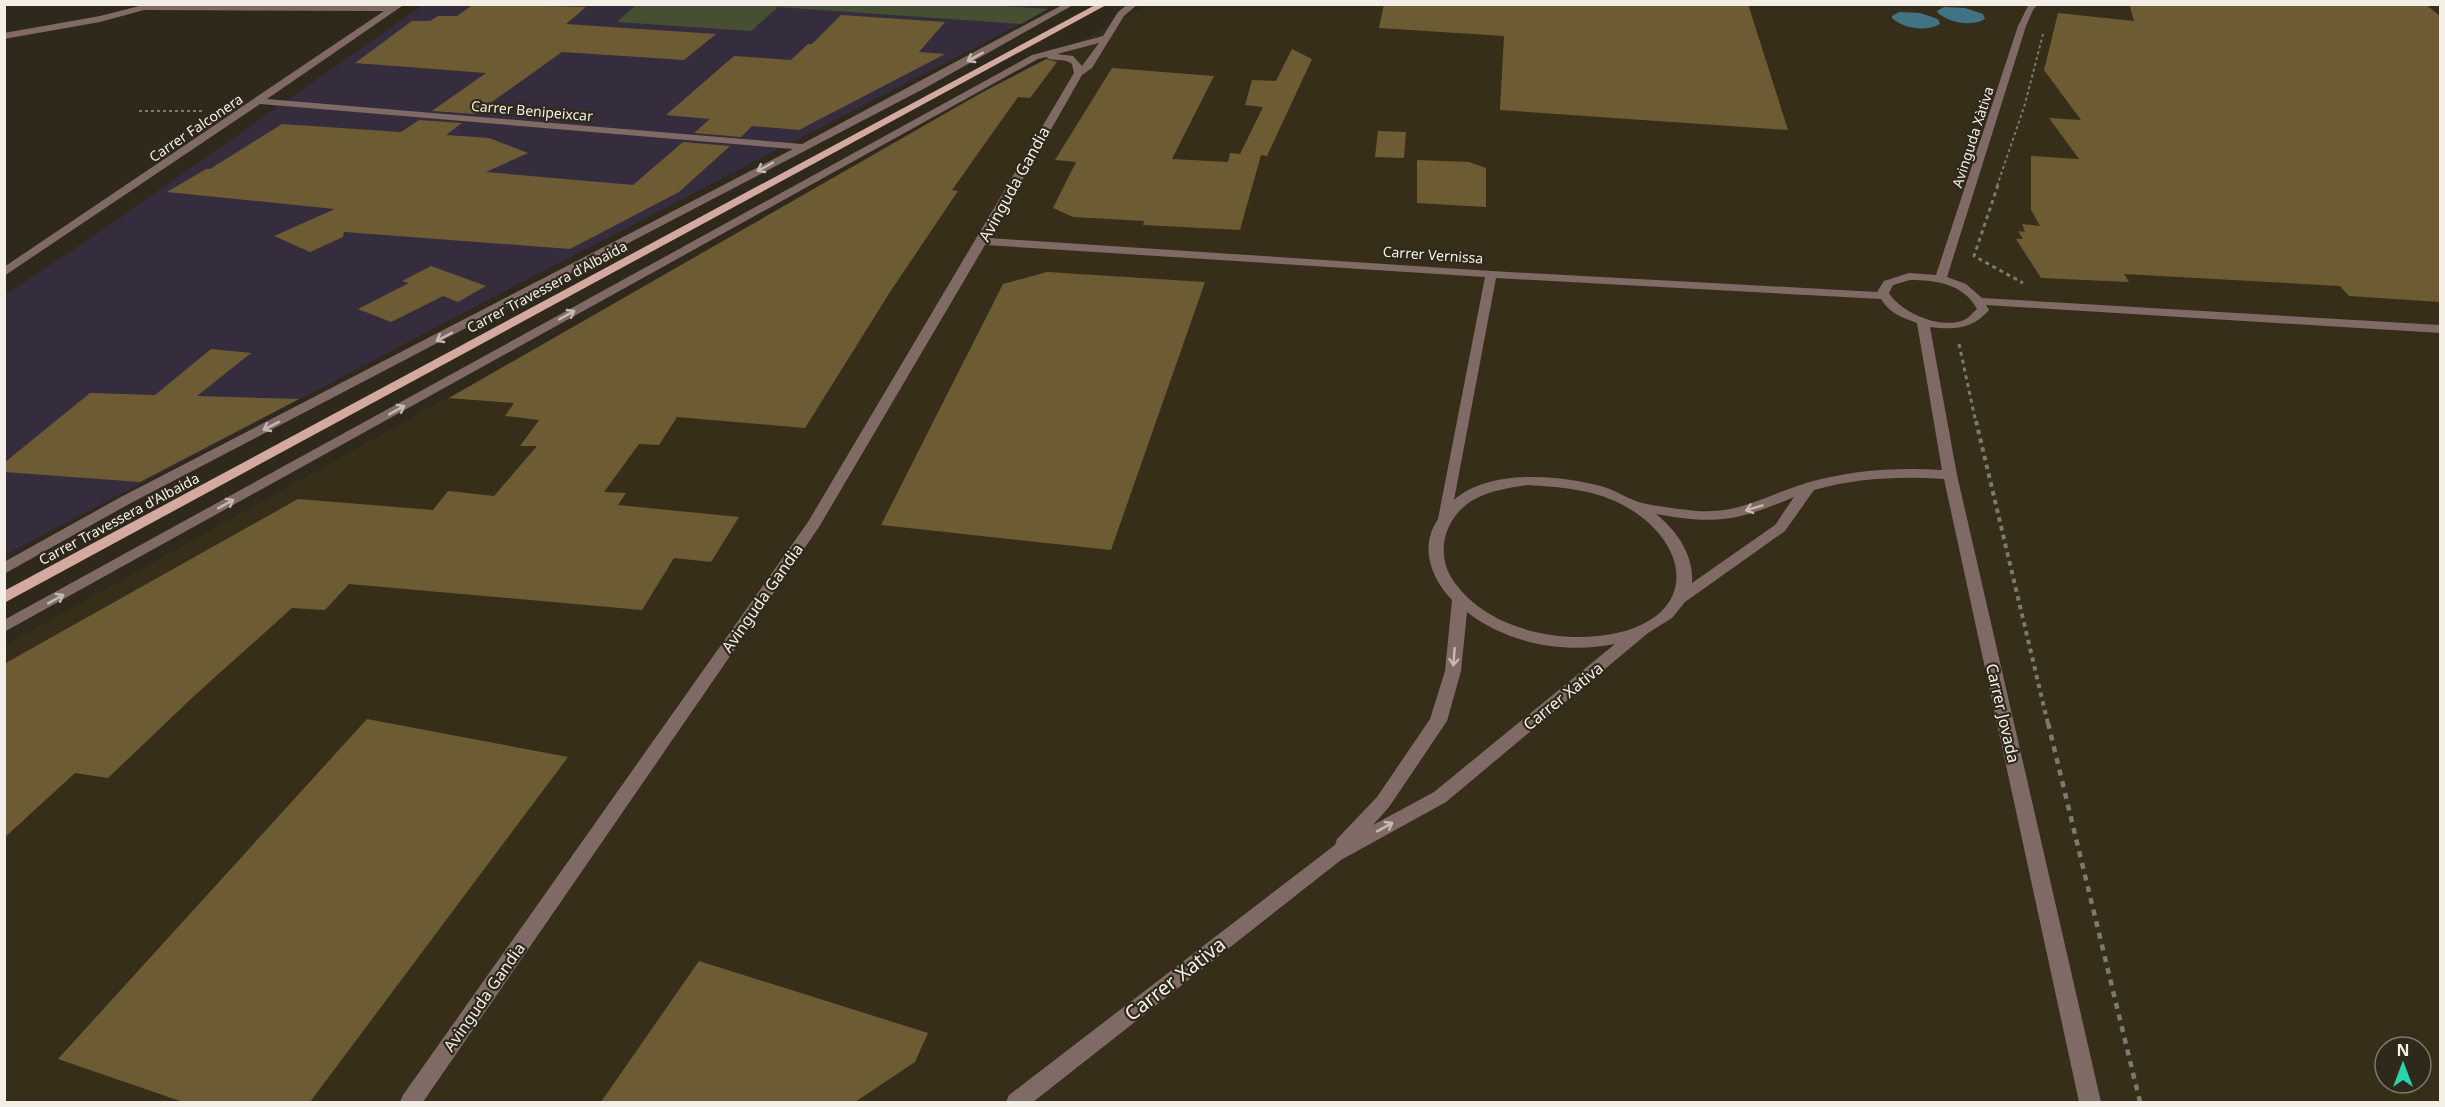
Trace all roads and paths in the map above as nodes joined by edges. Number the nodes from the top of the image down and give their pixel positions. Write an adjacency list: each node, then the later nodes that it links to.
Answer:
1 (158, 4): 7 (street)
2 (1071, 4): 9 (street)
3 (1104, 4): 8 (main road, Carrer Travessera d'Albaida)
4 (1134, 4): 12 (street, Avinguda Gandia)
5 (2034, 4): 22 (street, Avinguda Xàtiva)
6 (398, 7): 7 (street); 15 (street, Carrer Falconera)
7 (144, 8): 11 (street)
8 (1069, 23): 9 (street); 34 (main road, Carrer Travessera d'Albaida)
9 (1026, 29): 18 (street, one-way to 18)
10 (2044, 31): 25 (path)
11 (4, 36)
12 (1107, 38): 13 (street); 14 (street, Avinguda Gandia)
13 (1035, 57): 14 (street); 37 (street, one-way to 13)
14 (1079, 73): 19 (street, Avinguda Gandia)
15 (260, 101): 17 (street, Carrer Falconera); 18 (street, Carrer Benipeixcar)
16 (139, 111): 17 (path)
17 (243, 112): 20 (street, Carrer Falconera)
18 (802, 147): 33 (street, one-way to 33)
19 (982, 241): 21 (street, Carrer Vernissa); 40 (street, Avinguda Gandia)
20 (4, 273)
21 (1491, 274): 23 (street, Carrer Vernissa); 32 (street)
22 (1940, 279): 23 (street); 24 (street)
23 (1882, 296): 26 (street)
24 (1980, 301): 25 (street); 26 (street)
25 (2039, 304): 27 (street)
26 (1923, 322): 29 (street, Carrer Jovada)
27 (2440, 329)
28 (1958, 339): 43 (path)
29 (1950, 475): 30 (street); 42 (street, Carrer Jovada)
30 (1809, 488): 31 (street, one-way to 31); 35 (street)
31 (1636, 507): 32 (street); 35 (street)
32 (1444, 517): 36 (street)
33 (4, 569)
34 (4, 598)
35 (1681, 598): 38 (street)
36 (1460, 599): 38 (street); 39 (street, Carrer Xativa, one-way to 39)
37 (4, 627)
38 (1641, 632): 39 (street, Carrer Xativa, one-way to 38)
39 (1334, 855): 41 (street, Carrer Xativa)
40 (411, 1102)
41 (1017, 1102)
42 (2090, 1102)
43 (2140, 1102)

